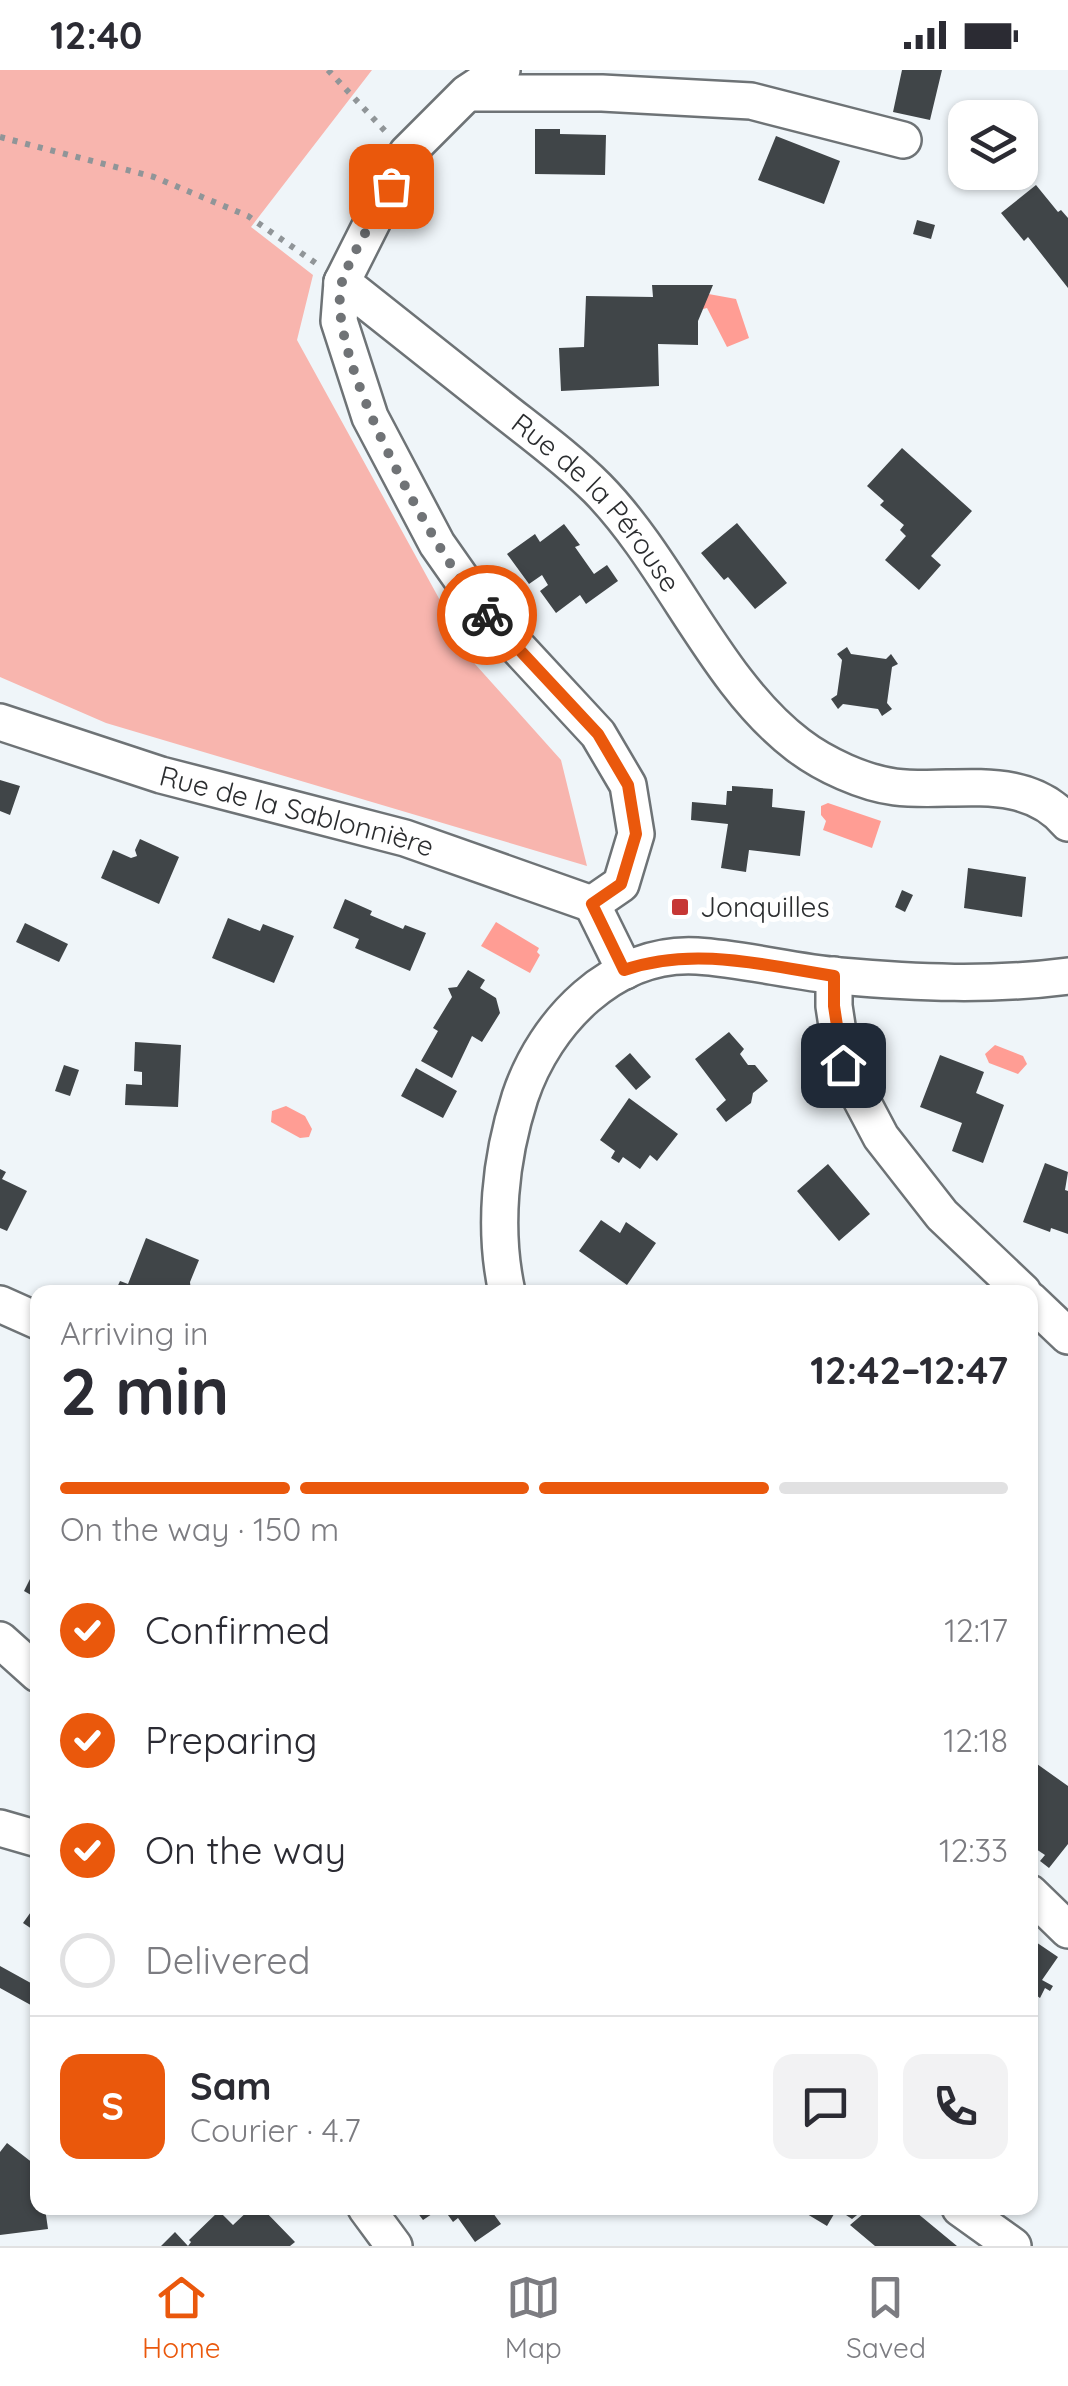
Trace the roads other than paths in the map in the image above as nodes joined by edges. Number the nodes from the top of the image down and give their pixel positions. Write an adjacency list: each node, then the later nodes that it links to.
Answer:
1 (502, 70): 2 (street)
2 (467, 93): 3 (street); 4 (street)
3 (903, 140)
4 (342, 282): 6 (street, Rue de la Pérouse); 7 (street)
5 (0, 722): 7 (street, Rue de la Sablonnière)
6 (1068, 823)
7 (592, 904): 8 (street)
8 (624, 970): 9 (street); 11 (street)
9 (834, 976): 10 (street); 12 (street)
10 (1068, 976)
11 (505, 1285)
12 (1015, 1285)
13 (0, 1304): 15 (street)
14 (1038, 1308): 16 (street)
15 (30, 1317)
16 (1068, 1336)
17 (0, 1640): 18 (street)
18 (30, 1667)
19 (1038, 1901): 20 (street)
20 (1068, 1930)
21 (371, 2215): 23 (street)
22 (970, 2215): 24 (street)
23 (394, 2246)
24 (1013, 2246)

